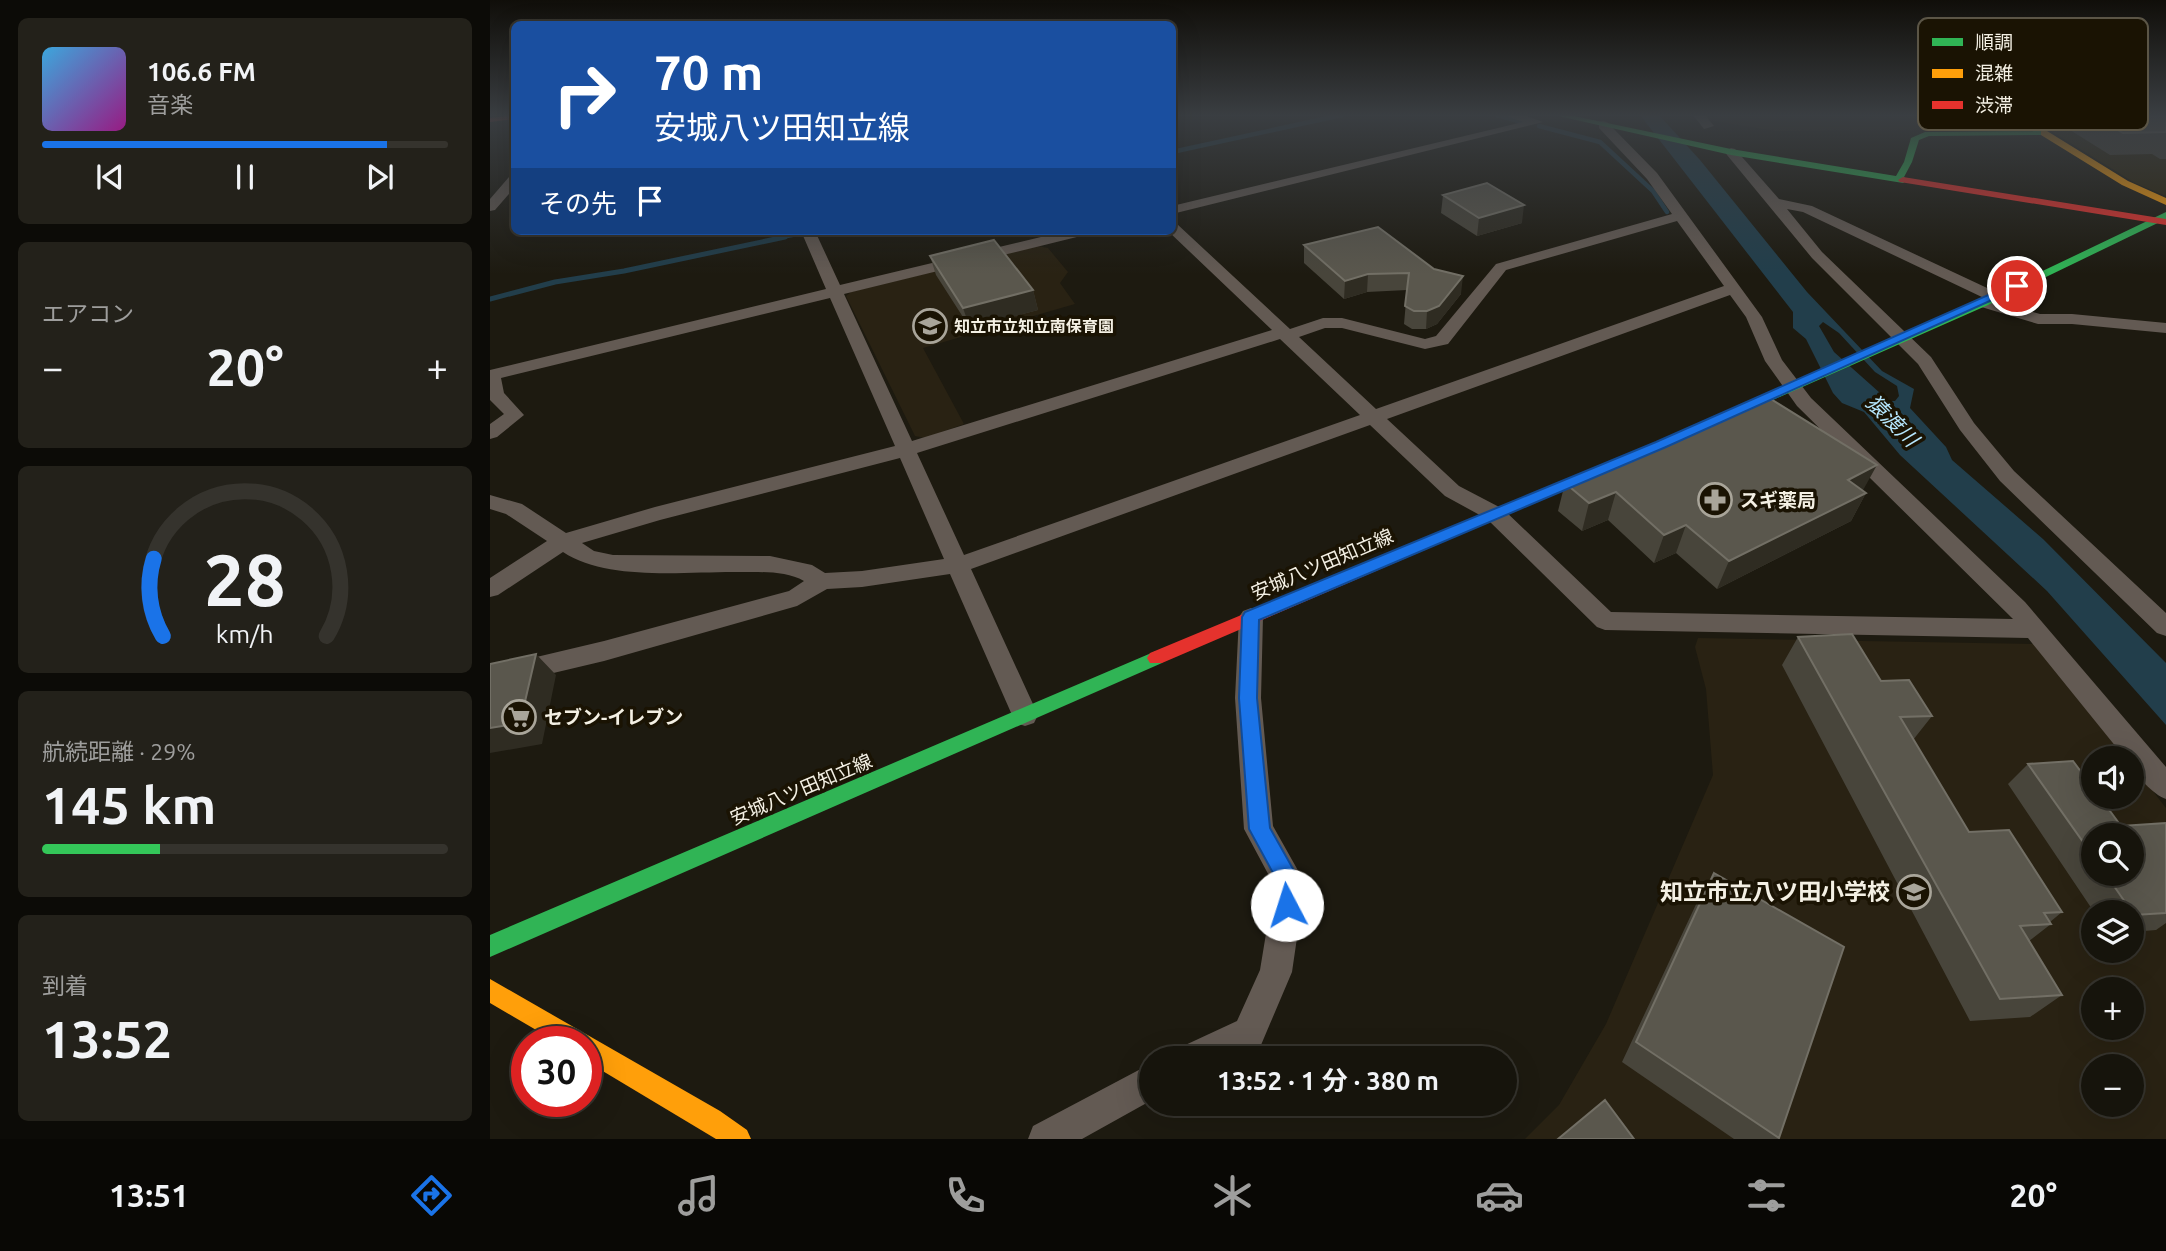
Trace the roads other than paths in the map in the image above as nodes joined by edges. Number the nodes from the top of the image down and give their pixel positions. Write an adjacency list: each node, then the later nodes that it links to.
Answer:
1 (1346, 168): 17 (street)
2 (1645, 168): 18 (street)
3 (1745, 168): 14 (street)
4 (1835, 168): 10 (main road)
5 (1866, 168): 19 (main road)
6 (1887, 168): 19 (main road)
7 (1905, 168): 10 (main road)
8 (2100, 168): 15 (main road)
9 (1989, 177): 19 (main road)
10 (1899, 178): 19 (main road)
11 (511, 181): 12 (street)
12 (490, 183)
13 (511, 184): 16 (street)
14 (1774, 202): 25 (street); 28 (street)
15 (2166, 202)
16 (490, 207)
17 (1176, 209)
18 (1679, 216): 23 (street); 27 (street)
19 (2164, 217): 25 (main road)
20 (1176, 231): 27 (street)
21 (810, 235): 24 (street)
22 (1067, 235): 24 (street)
23 (1733, 288): 29 (street); 30 (street)
24 (835, 291): 32 (street); 33 (street)
25 (1989, 300): 26 (street); 28 (main road)
26 (2166, 328)
27 (1286, 333): 30 (street); 33 (street)
28 (1897, 338): 29 (main road); 42 (street)
29 (1793, 386): 31 (main road); 43 (street)
30 (1373, 415): 36 (street); 38 (street)
31 (1709, 423)
32 (490, 433)
33 (905, 450): 37 (street); 38 (street)
34 (1623, 461): 36 (main road, 安城八ツ田知立線)
35 (490, 502): 37 (street)
36 (1495, 514): 41 (main road, 安城八ツ田知立線); 43 (street)
37 (561, 542): 39 (street); 40 (street)
38 (959, 565): 39 (street); 45 (street)
39 (822, 580): 44 (street)
40 (490, 589)
41 (1251, 617): 45 (main road, 安城八ツ田知立線); 50 (street)
42 (2166, 627)
43 (2036, 629): 46 (street)
44 (490, 678)
45 (1025, 715): 47 (main road, 安城八ツ田知立線)
46 (2166, 787)
47 (490, 946)
48 (490, 990): 49 (main road)
49 (551, 1026)
50 (1220, 1046)
51 (602, 1056): 53 (main road)
52 (1139, 1087): 54 (street)
53 (737, 1139)
54 (1046, 1139)

